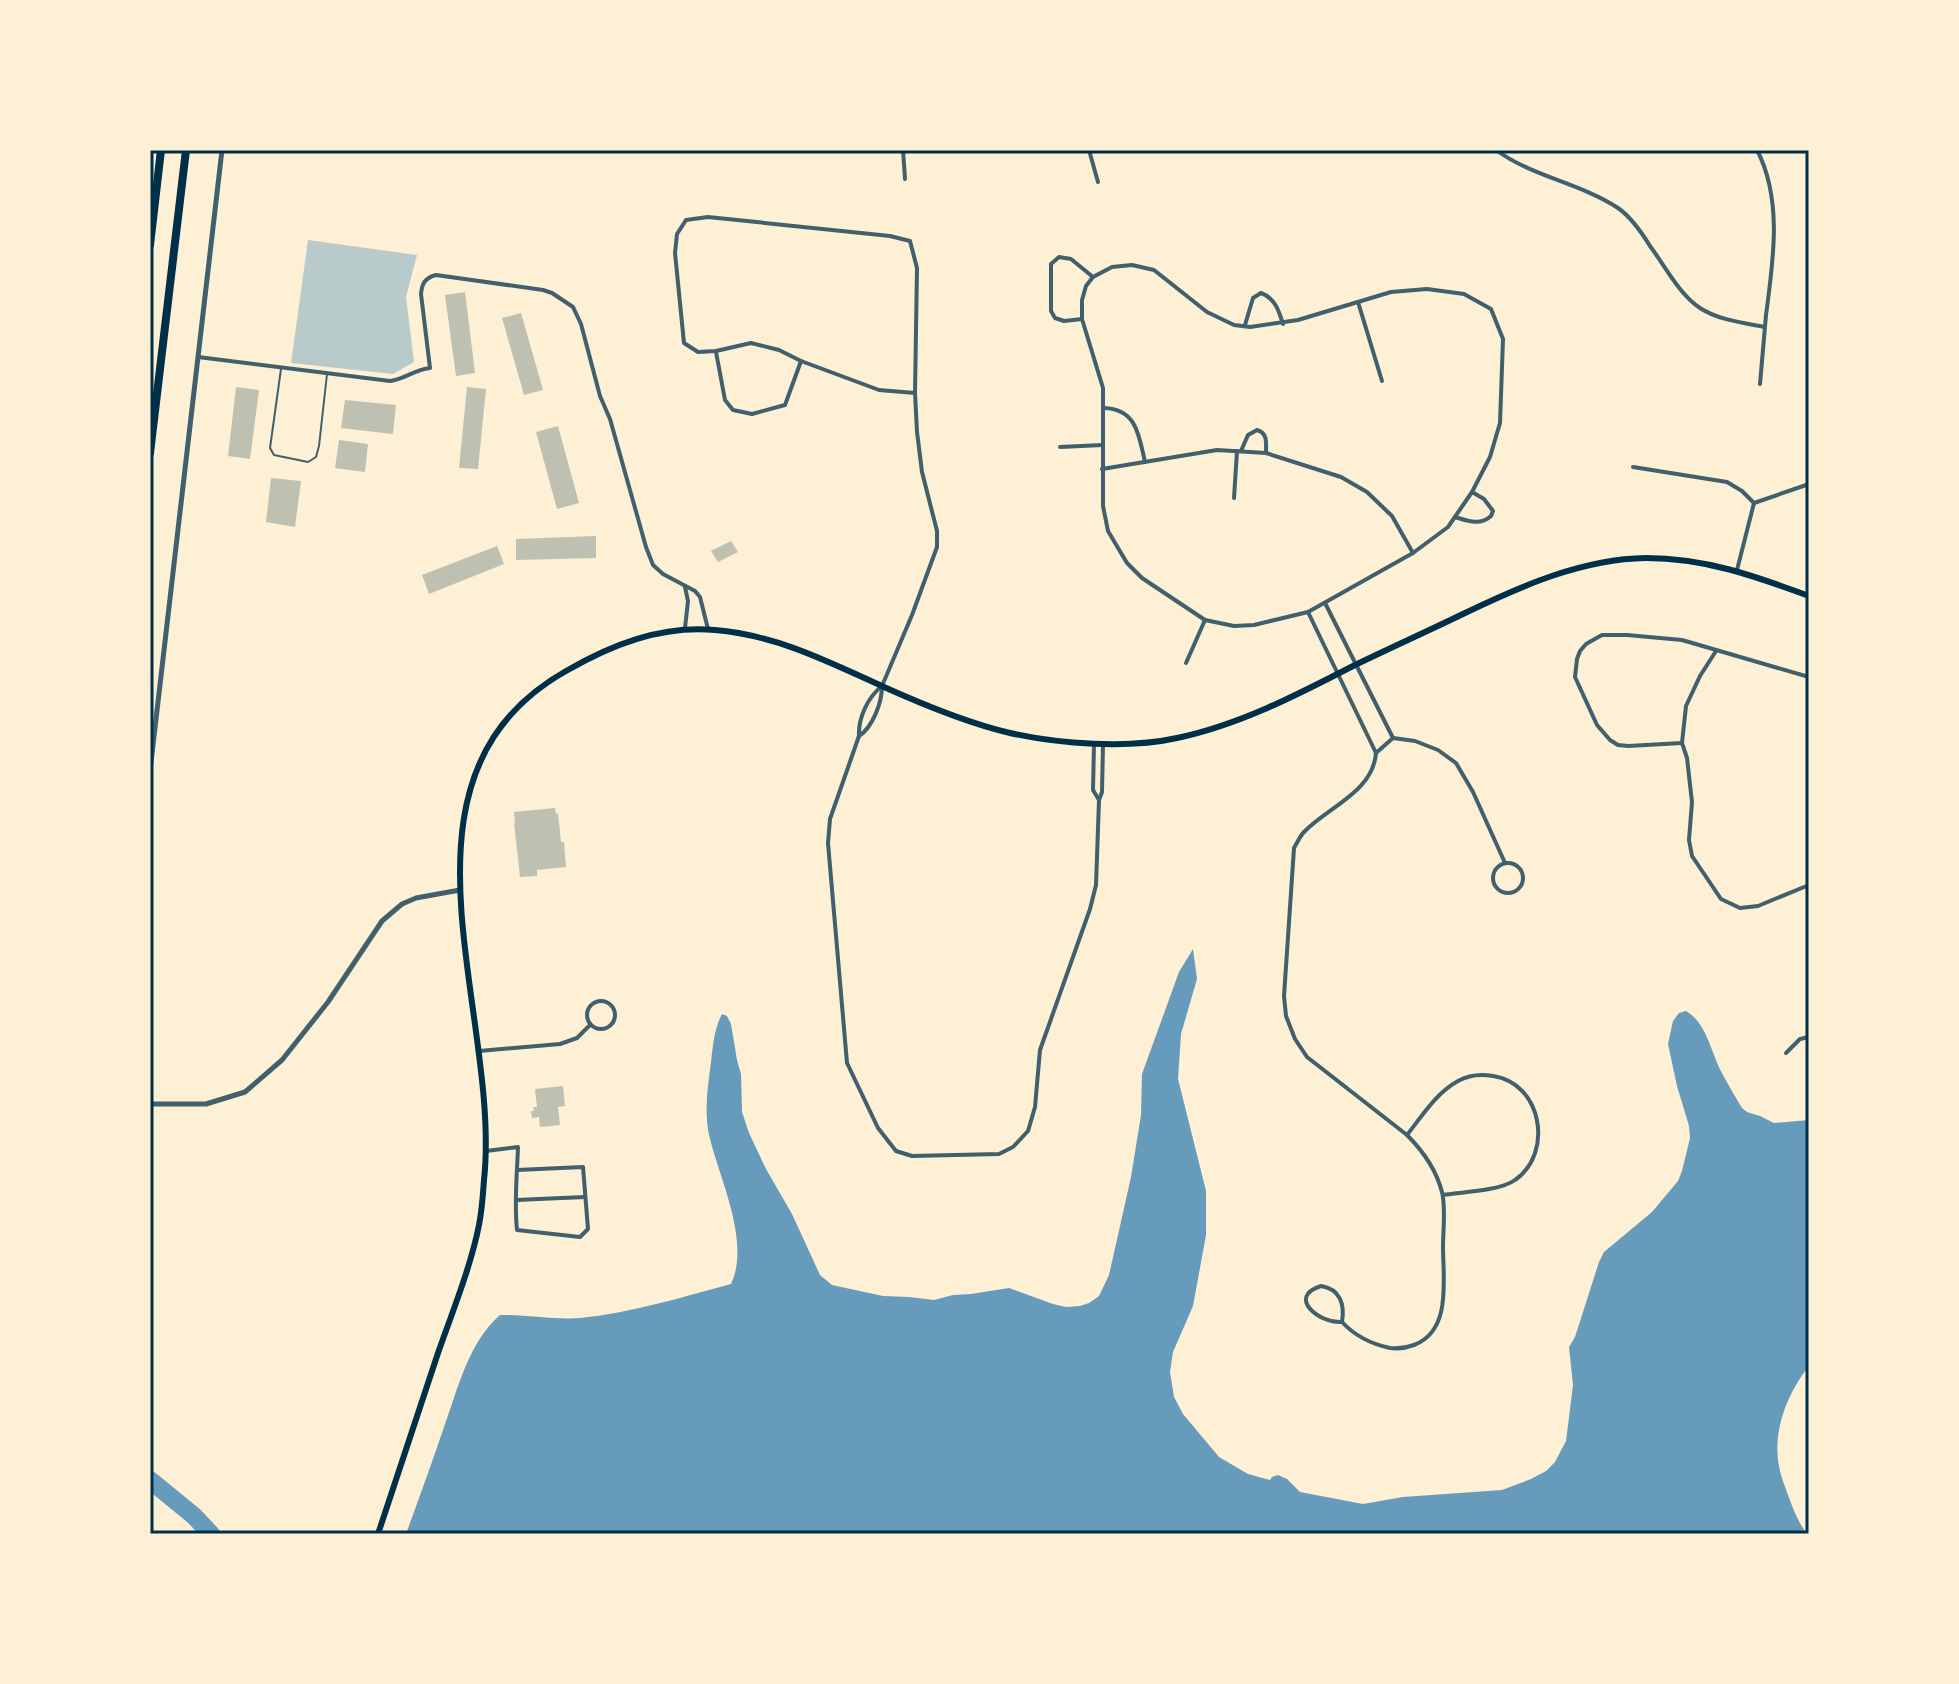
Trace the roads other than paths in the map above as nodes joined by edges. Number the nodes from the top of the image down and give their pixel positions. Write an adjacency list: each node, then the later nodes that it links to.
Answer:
1 (161, 150): 10 (highway)
2 (186, 150): 29 (highway)
3 (222, 150): 18 (street)
4 (903, 150): 8 (street)
5 (1089, 150): 9 (street)
6 (1496, 150): 16 (street)
7 (1757, 150): 16 (street)
8 (905, 179)
9 (1098, 182)
10 (150, 245)
11 (1093, 277): 13 (street); 13 (street); 15 (street)
12 (1358, 302): 14 (street); 22 (street); 35 (street)
13 (1082, 319): 25 (street)
14 (1283, 324): 15 (street); 15 (street)
15 (1244, 326)
16 (1765, 327): 23 (street)
17 (716, 351): 19 (street); 19 (street); 24 (street)
18 (198, 357): 20 (street); 60 (street)
19 (801, 361): 24 (street)
20 (281, 368): 21 (street); 21 (lane)
21 (327, 374): 41 (street)
22 (1382, 381)
23 (1760, 384)
24 (915, 393): 53 (street)
25 (1104, 408): 26 (street); 31 (street)
26 (1103, 445): 27 (street); 33 (street)
27 (1060, 447)
28 (1239, 451): 30 (street); 30 (street); 31 (street); 36 (street)
29 (150, 453)
30 (1266, 453): 39 (street)
31 (1145, 462): 33 (street)
32 (1633, 467): 37 (street)
33 (1102, 469): 45 (street)
34 (1809, 484): 37 (street)
35 (1472, 492): 38 (street); 38 (street)
36 (1234, 498)
37 (1754, 503): 40 (street)
38 (1455, 517): 39 (street)
39 (1413, 553): 43 (street)
40 (1737, 570): 42 (main road); 50 (main road)
41 (685, 587): 46 (street); 47 (street)
42 (1809, 596)
43 (1325, 603): 44 (street); 50 (street)
44 (1308, 612): 45 (street); 51 (street)
45 (1205, 620): 49 (street)
46 (685, 628): 47 (main road); 64 (main road)
47 (708, 629): 53 (main road)
48 (1716, 651): 52 (street); 58 (street); 58 (street)
49 (1186, 663)
50 (1356, 665): 51 (main road); 55 (street)
51 (1339, 674): 57 (main road); 59 (street)
52 (1809, 677)
53 (882, 686): 54 (street); 54 (street); 56 (main road)
54 (859, 736): 61 (street)
55 (1393, 738): 59 (street); 62 (street)
56 (1094, 743): 57 (main road); 61 (street)
57 (1103, 743): 61 (street)
58 (1682, 743): 63 (street)
59 (1376, 753): 70 (street)
60 (150, 771)
61 (1099, 800)
62 (1505, 863): 62 (street)
63 (1809, 885)
64 (460, 890): 67 (main road); 69 (street)
65 (590, 1025): 65 (street); 67 (street)
66 (1809, 1037): 68 (street)
67 (479, 1051): 71 (main road)
68 (1786, 1053)
69 (150, 1104)
70 (1407, 1135): 73 (street); 73 (street)
71 (486, 1151): 72 (street); 77 (main road)
72 (517, 1170): 74 (street); 75 (street)
73 (1443, 1195): 76 (street)
74 (585, 1197): 75 (street); 75 (street)
75 (516, 1200)
76 (1342, 1322): 76 (street)
77 (378, 1534)

